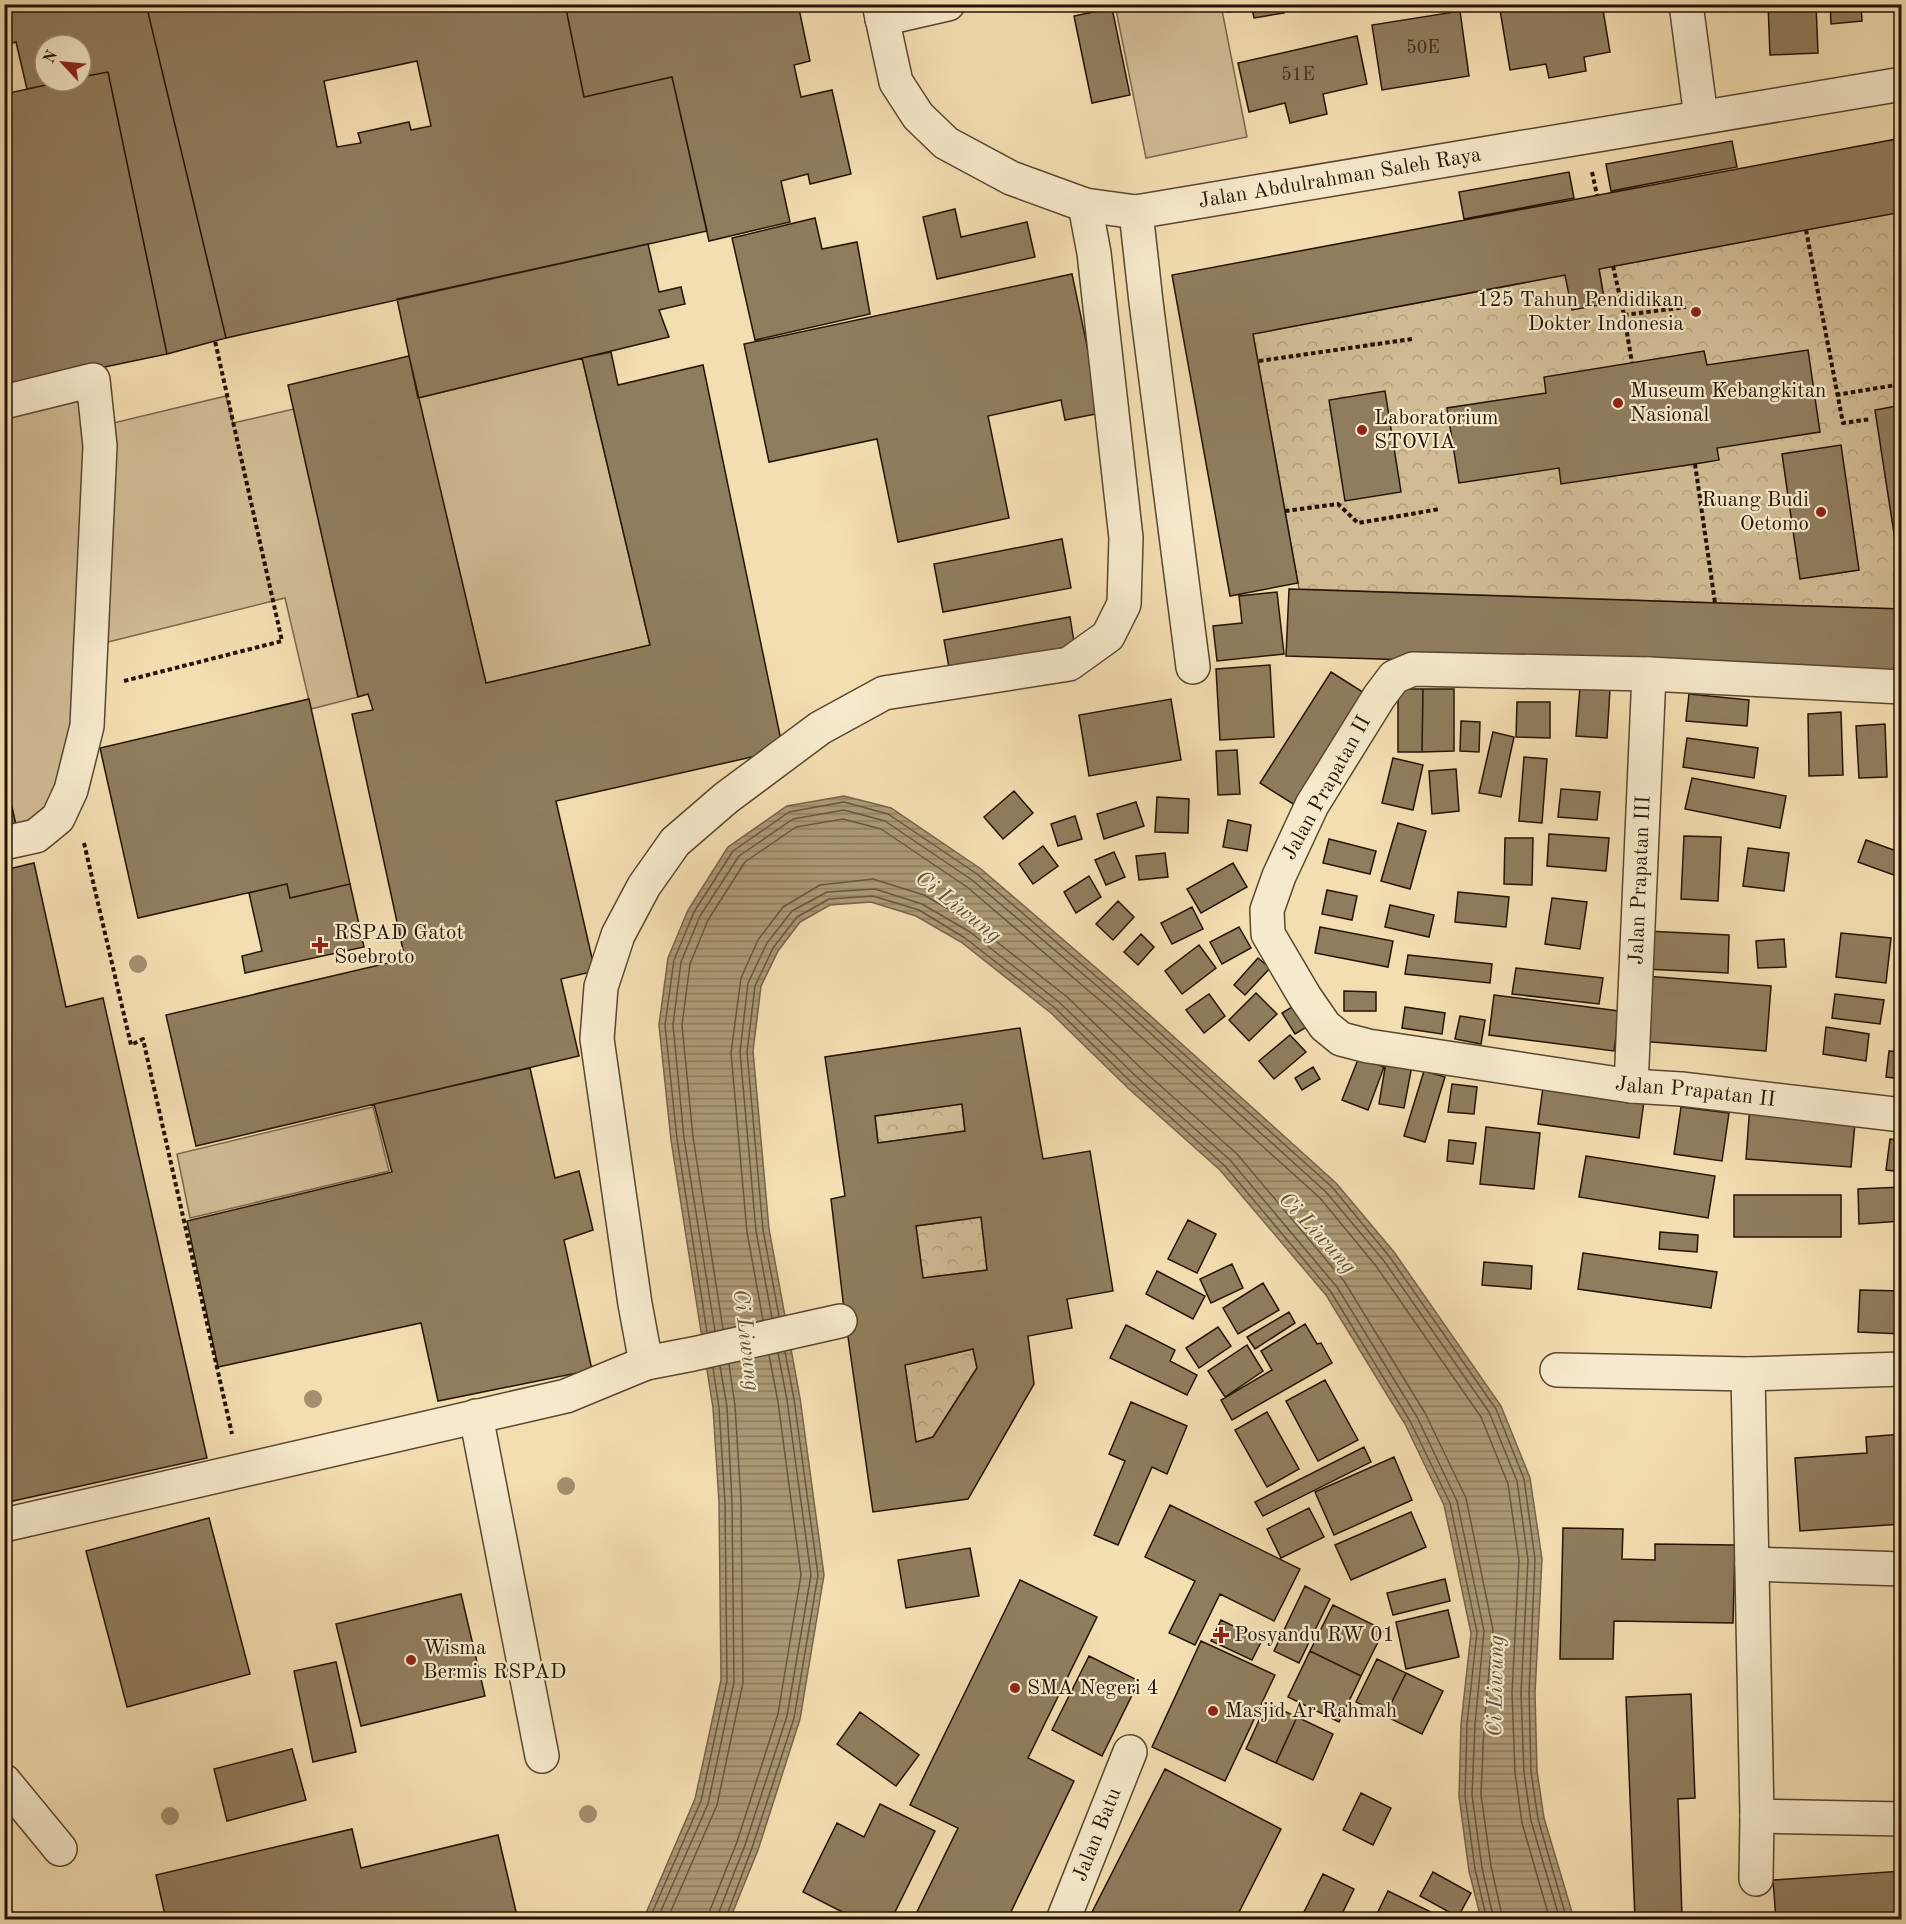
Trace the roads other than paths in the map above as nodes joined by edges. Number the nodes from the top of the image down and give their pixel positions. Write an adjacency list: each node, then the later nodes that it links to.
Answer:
1 (948, 4): 3 (street)
2 (1686, 4): 5 (street)
3 (880, 12): 6 (street, Jalan Abdulrahman Saleh Raya)
4 (1902, 84): 5 (street, Jalan Abdulrahman Saleh Raya)
5 (1701, 117): 7 (street, Jalan Abdulrahman Saleh Raya)
6 (1085, 205): 7 (street, Jalan Abdulrahman Saleh Raya); 16 (street)
7 (1136, 212): 9 (street)
8 (4, 402): 12 (street)
9 (1193, 667)
10 (1649, 675): 11 (street, Jalan Prapatan II); 13 (street, Jalan Prapatan III); 13 (street, Jalan Prapatan II)
11 (1902, 687)
12 (4, 843)
13 (1631, 1086): 14 (street, Jalan Prapatan II)
14 (1902, 1115)
15 (840, 1321): 16 (street)
16 (646, 1363): 20 (street)
17 (1902, 1369): 19 (street)
18 (1557, 1370): 19 (street)
19 (1748, 1374): 22 (street)
20 (476, 1416): 21 (street); 25 (street)
21 (4, 1525)
22 (1752, 1564): 23 (street); 27 (street)
23 (1902, 1569)
24 (1130, 1752): 31 (street, Jalan Batu)
25 (542, 1756)
26 (4, 1781): 29 (street)
27 (1757, 1816): 28 (street); 30 (street)
28 (1902, 1819)
29 (60, 1850)
30 (1755, 1879)
31 (1063, 1920)

